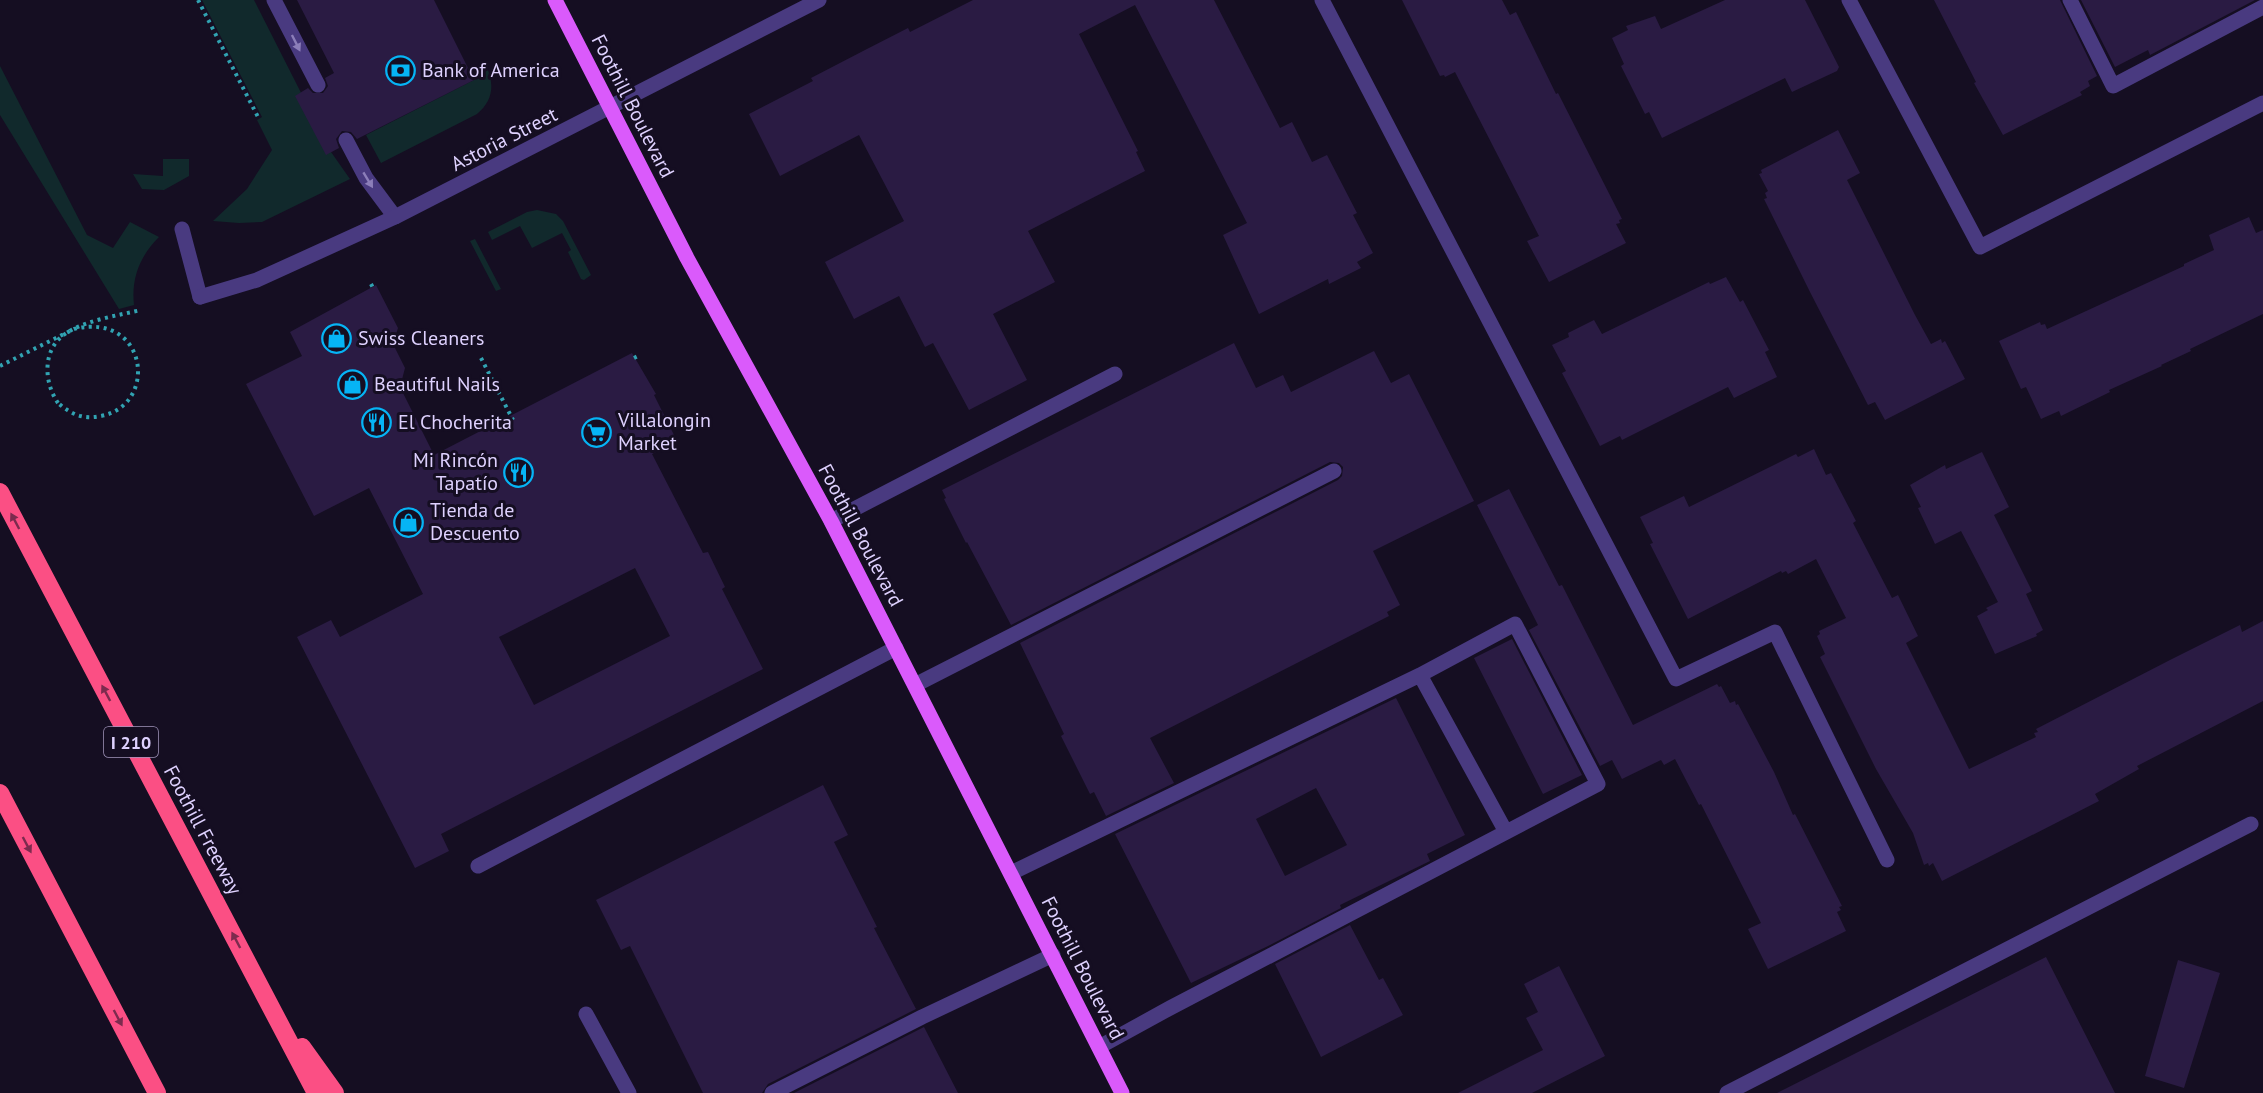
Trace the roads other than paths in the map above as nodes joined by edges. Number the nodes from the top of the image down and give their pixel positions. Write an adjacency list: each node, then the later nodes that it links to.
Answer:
1 (274, 0): 8 (street, one-way to 8)
2 (555, 0): 10 (main road, Foothill Boulevard)
3 (819, 0): 10 (street, Astoria Street)
4 (1322, 0): 24 (street)
5 (1849, 0): 9 (street)
6 (2070, 0): 7 (street)
7 (2263, 7)
8 (318, 85)
9 (2263, 103)
10 (610, 108): 12 (street, Astoria Street); 17 (main road, Foothill Boulevard)
11 (346, 140): 12 (street, one-way to 12)
12 (395, 217): 13 (street, Astoria Street)
13 (182, 229)
14 (1115, 374): 17 (street)
15 (1334, 471): 20 (street)
16 (0, 492): 28 (highway, Foothill Freeway / I 210, one-way to 16)
17 (831, 521): 18 (main road, Foothill Boulevard)
18 (896, 648): 20 (main road, Foothill Boulevard); 25 (street)
19 (1420, 675): 23 (street); 23 (street); 26 (street)
20 (915, 685): 26 (main road, Foothill Boulevard)
21 (0, 793): 31 (highway, one-way to 31)
22 (2251, 824): 37 (street)
23 (1506, 832): 30 (street)
24 (1887, 860)
25 (478, 866)
26 (1011, 873): 27 (main road, Foothill Boulevard)
27 (1053, 955): 30 (main road, Foothill Boulevard); 35 (street)
28 (263, 992): 32 (highway, Foothill Freeway / I 210); 33 (highway)
29 (586, 1014): 34 (street)
30 (1099, 1047): 36 (main road, Foothill Boulevard)
31 (157, 1093)
32 (315, 1093)
33 (335, 1093)
34 (630, 1093)
35 (772, 1093)
36 (1122, 1093)
37 (1728, 1093)

